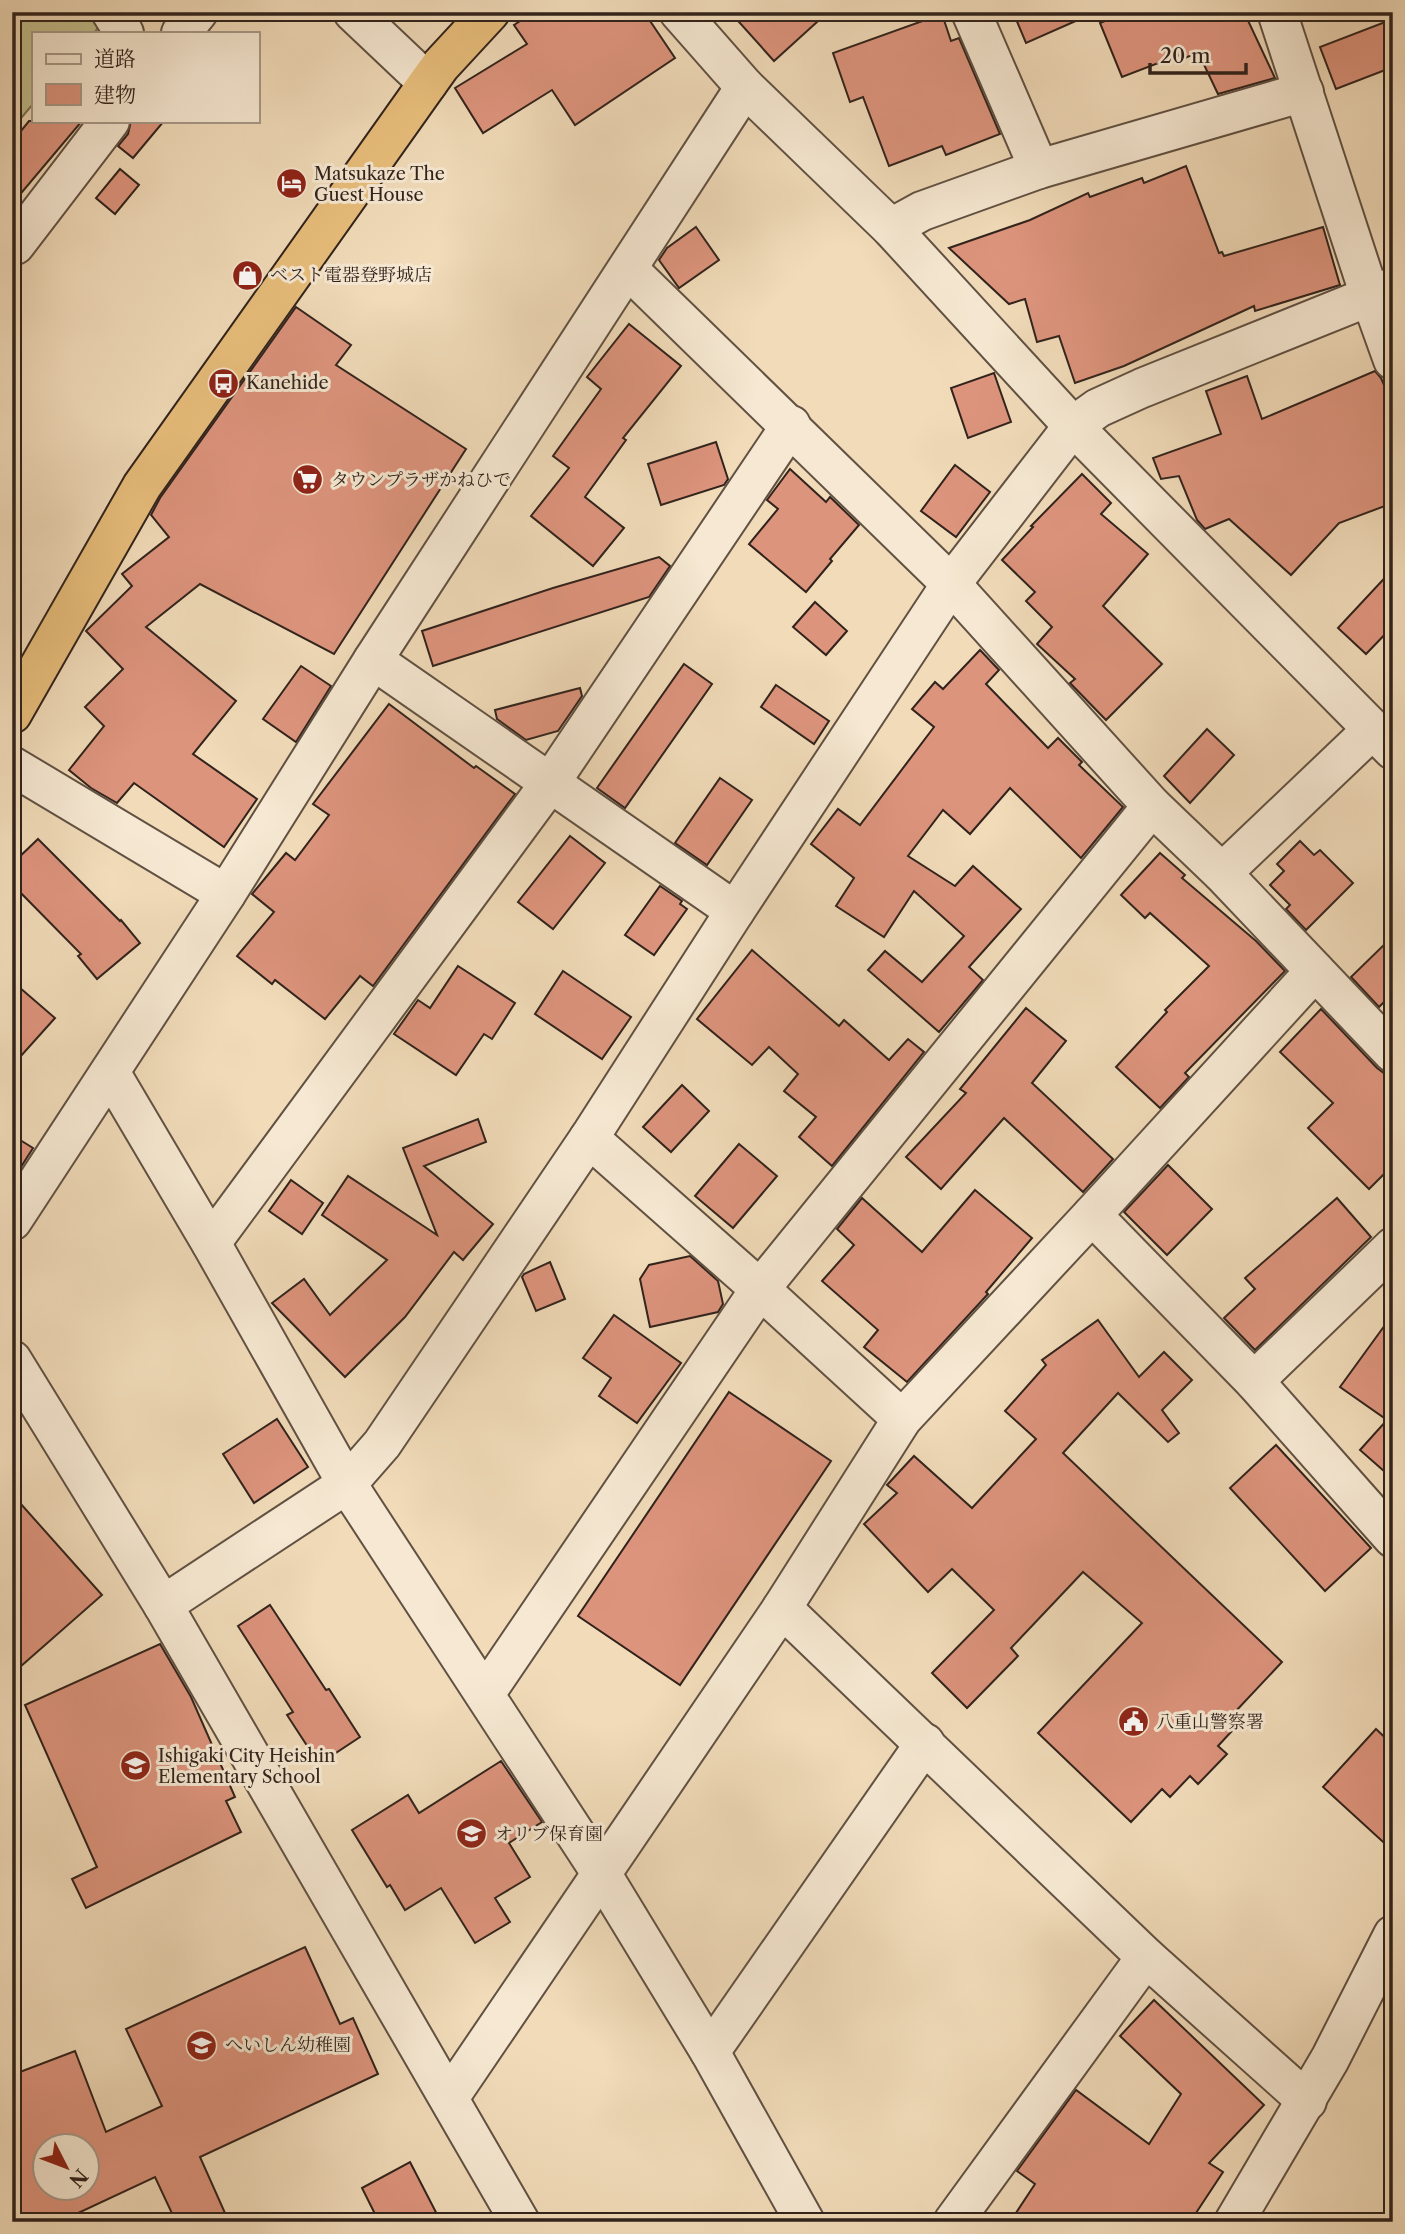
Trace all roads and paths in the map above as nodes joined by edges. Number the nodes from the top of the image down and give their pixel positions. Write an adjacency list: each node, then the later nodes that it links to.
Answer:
1 (111, 12): 8 (street)
2 (198, 12): 9 (street)
3 (353, 12): 10 (street)
4 (490, 12): 10 (highway)
5 (679, 12): 11 (street)
6 (971, 12): 14 (street)
7 (1278, 12): 12 (street)
8 (123, 32)
9 (181, 32)
10 (428, 83): 24 (highway)
11 (745, 88): 15 (street); 17 (street)
12 (1304, 92): 14 (street); 18 (street)
13 (109, 122): 16 (street)
14 (1039, 169): 15 (street)
15 (891, 228): 21 (street)
16 (12, 241)
17 (628, 269): 20 (street); 23 (street)
18 (1381, 292): 19 (street); 21 (street)
19 (1393, 360)
20 (791, 425): 22 (street); 27 (street)
21 (1073, 426): 22 (street); 25 (street)
22 (951, 584): 28 (street); 31 (street)
23 (373, 660): 27 (street); 30 (street)
24 (12, 715)
25 (1383, 740): 29 (street)
26 (12, 766): 30 (street)
27 (550, 783): 31 (street); 38 (street)
28 (1152, 806): 29 (street); 40 (street)
29 (1222, 873): 32 (street)
30 (226, 894): 34 (street)
31 (735, 911): 35 (street)
32 (1315, 971): 33 (street); 36 (street)
33 (1393, 1053)
34 (110, 1072): 37 (street); 38 (street)
35 (589, 1138): 40 (street); 44 (street)
36 (1093, 1215): 42 (street); 43 (street)
37 (12, 1220)
38 (211, 1243): 44 (street)
39 (1393, 1247): 42 (street)
40 (760, 1289): 43 (street); 48 (street)
41 (12, 1360): 46 (street)
42 (1254, 1381): 45 (street)
43 (902, 1419): 47 (street)
44 (347, 1484): 46 (street); 48 (street)
45 (1390, 1529)
46 (163, 1605): 54 (street)
47 (782, 1608): 49 (street); 50 (street)
48 (485, 1695): 50 (street)
49 (925, 1743): 52 (street); 53 (street)
50 (601, 1873): 53 (street); 54 (street)
51 (1393, 1935): 55 (street)
52 (1146, 1957): 55 (street); 58 (street)
53 (710, 2052): 57 (street)
54 (449, 2098): 56 (street)
55 (1307, 2101): 59 (street)
56 (520, 2222)
57 (805, 2222)
58 (953, 2222)
59 (1234, 2222)

